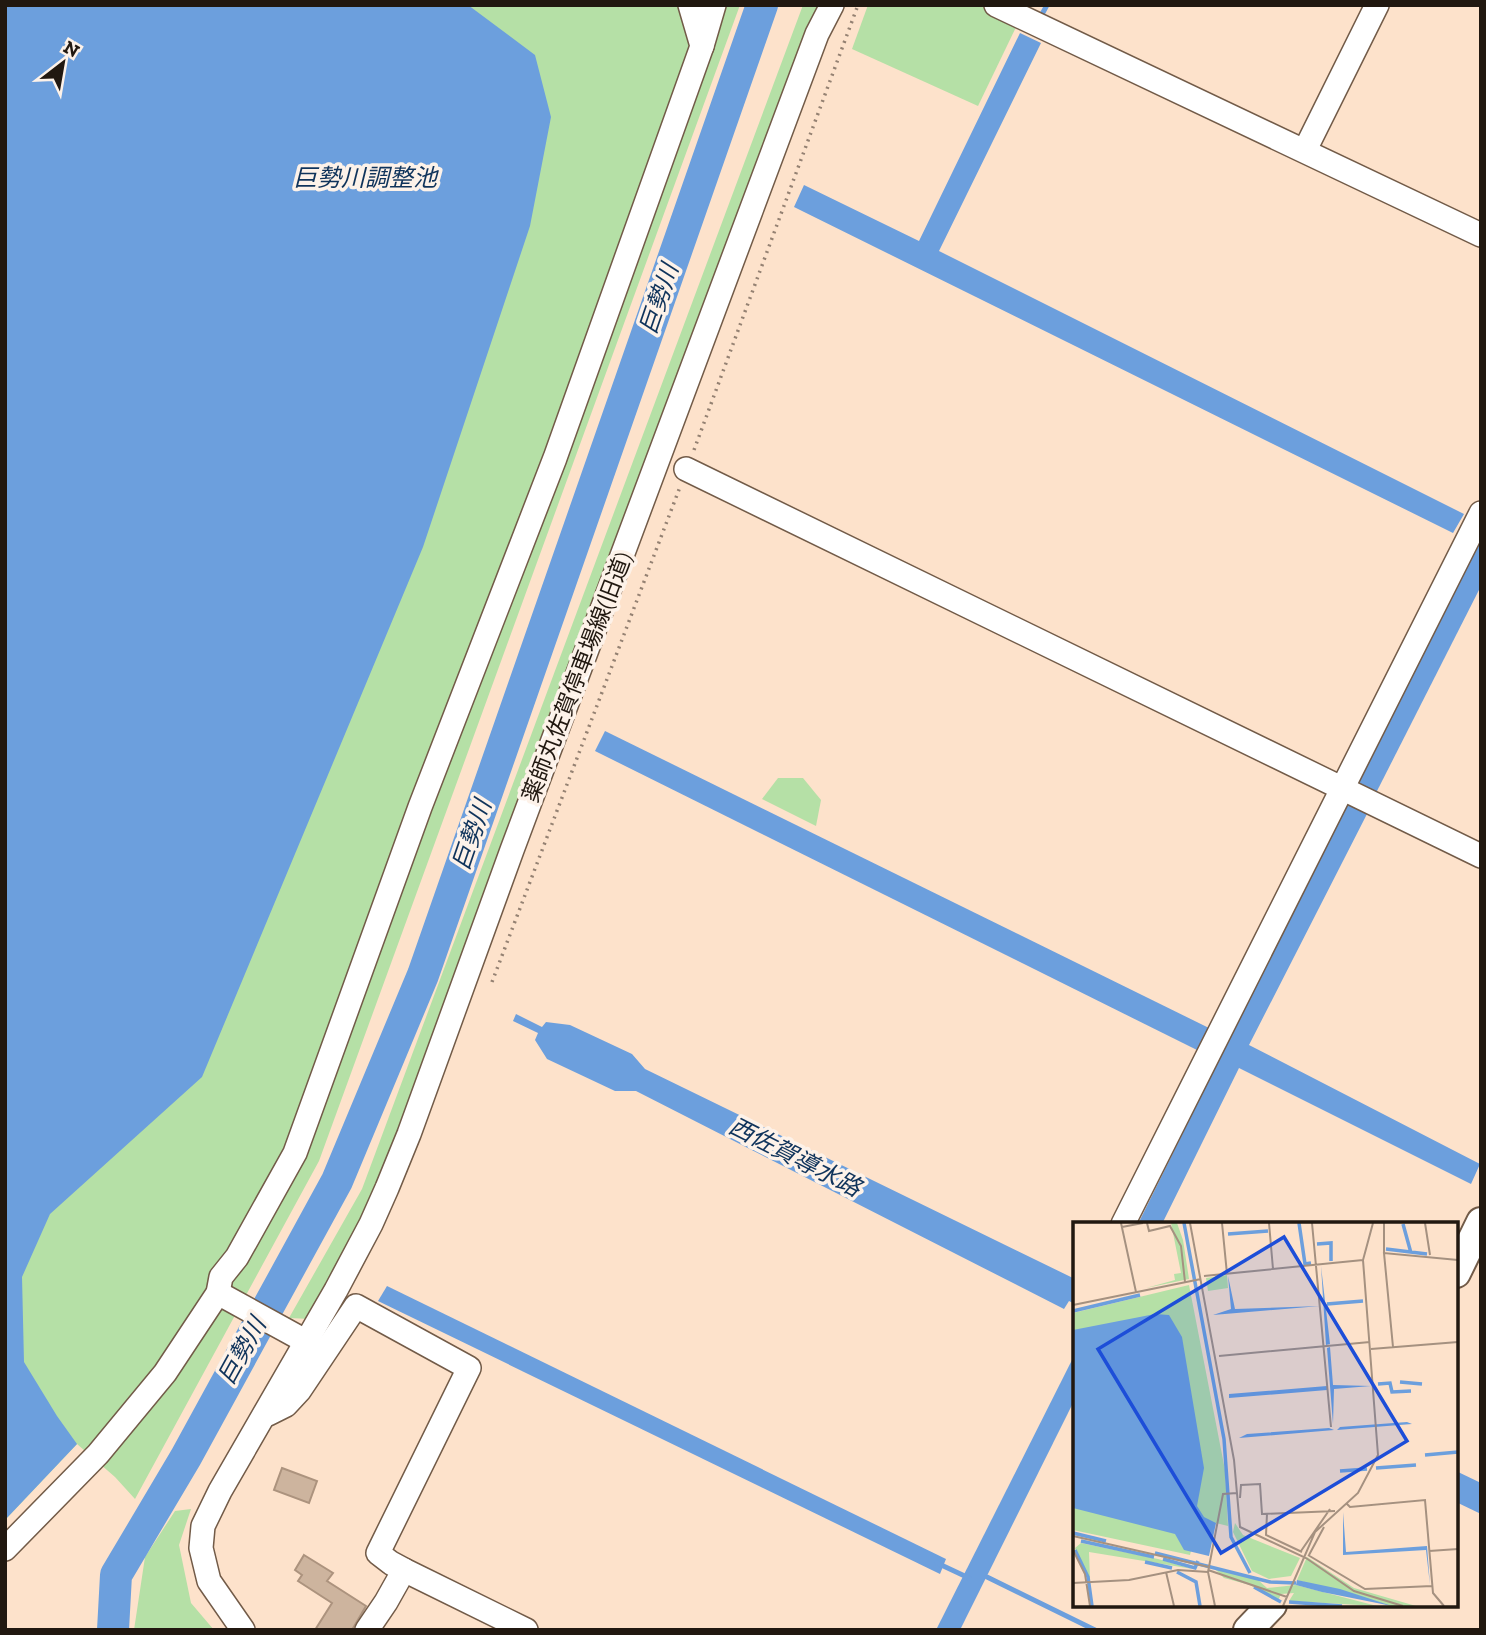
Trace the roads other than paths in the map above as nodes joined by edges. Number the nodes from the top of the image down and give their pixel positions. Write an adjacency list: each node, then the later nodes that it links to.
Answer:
1 (691, 5): 7 (street)
2 (714, 5): 7 (street)
3 (832, 5): 18 (street, 薬師丸佐賀停車場線(旧道))
4 (996, 5): 6 (street)
5 (1377, 5): 8 (street)
6 (1020, 10): 8 (street)
7 (702, 46): 17 (street)
8 (1305, 150): 9 (street)
9 (1481, 235)
10 (687, 469): 12 (street)
11 (1479, 517): 12 (street)
12 (1354, 795): 13 (street); 14 (street)
13 (1481, 856)
14 (1124, 1222)
15 (1481, 1222): 16 (main road)
16 (1458, 1269)
17 (218, 1293): 18 (street); 20 (street)
18 (306, 1342): 19 (street, 薬師丸佐賀停車場線(旧道))
19 (264, 1416): 21 (street); 23 (street, 薬師丸佐賀停車場線(旧道))
20 (5, 1549)
21 (404, 1570): 24 (street); 25 (street)
22 (1270, 1607): 26 (main road)
23 (243, 1630)
24 (367, 1630)
25 (526, 1630)
26 (1248, 1630)

